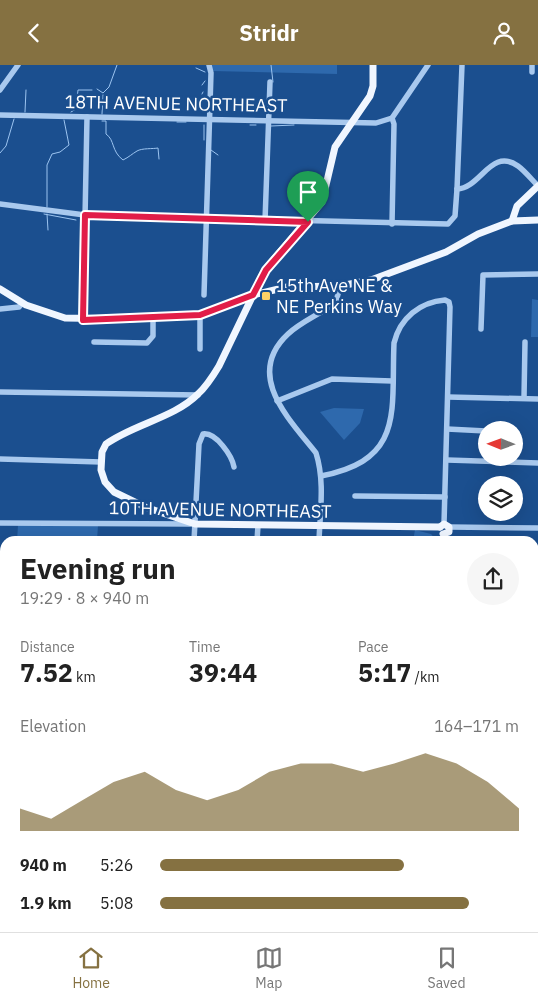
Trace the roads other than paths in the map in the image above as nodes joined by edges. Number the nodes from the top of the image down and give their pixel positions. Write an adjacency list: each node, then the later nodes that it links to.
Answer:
1 (18, 65): 9 (street)
2 (209, 65): 13 (street)
3 (373, 65): 15 (main road)
4 (428, 65): 12 (street)
5 (462, 65): 17 (street)
6 (532, 65): 7 (street)
7 (532, 73)
8 (270, 82): 14 (street)
9 (0, 90)
10 (0, 115): 11 (street, 18TH AVENUE NORTHEAST)
11 (87, 117): 13 (street, 18TH AVENUE NORTHEAST); 19 (street)
12 (392, 118): 15 (street, 18TH AVENUE NORTHEAST); 25 (street)
13 (210, 119): 14 (street, 18TH AVENUE NORTHEAST); 20 (street)
14 (268, 120): 15 (street, 18TH AVENUE NORTHEAST); 22 (street)
15 (352, 122): 24 (main road)
16 (538, 186): 17 (street); 23 (main road)
17 (457, 189): 25 (street)
18 (0, 204): 19 (street)
19 (85, 215): 20 (street); 37 (street)
20 (206, 220): 22 (street); 31 (street)
21 (538, 220): 23 (main road)
22 (265, 221): 24 (street)
23 (512, 221): 28 (main road)
24 (308, 222): 25 (street); 26 (main road)
25 (392, 223)
26 (263, 275): 30 (main road); 32 (main road)
27 (538, 275): 38 (street)
28 (340, 286): 30 (main road); 48 (street)
29 (0, 289): 33 (main road)
30 (273, 290): 32 (main road)
31 (204, 295)
32 (253, 295): 35 (main road); 44 (main road)
33 (22, 303): 34 (street); 37 (main road)
34 (0, 309)
35 (200, 315): 36 (main road); 41 (street)
36 (153, 318): 37 (main road); 39 (street)
37 (83, 320)
38 (481, 329)
39 (94, 342)
40 (524, 343): 46 (street)
41 (200, 349)
42 (392, 381): 45 (street); 48 (street); 56 (street)
43 (0, 392): 44 (street)
44 (198, 395): 53 (main road)
45 (448, 397): 46 (street); 49 (street)
46 (524, 398): 47 (street)
47 (538, 399)
48 (277, 401): 56 (street)
49 (447, 429): 50 (street); 52 (street)
50 (478, 431)
51 (0, 459): 53 (street)
52 (446, 460): 54 (street); 58 (street)
53 (101, 462): 60 (main road)
54 (538, 463)
55 (234, 467): 60 (street)
56 (321, 476): 62 (street)
57 (355, 496): 58 (street)
58 (445, 497): 64 (street)
59 (0, 523): 60 (street, 10TH AVENUE NORTHEAST)
60 (195, 524): 61 (main road, 10TH AVENUE NORTHEAST); 65 (street)
61 (258, 525): 62 (main road, 10TH AVENUE NORTHEAST); 66 (street)
62 (319, 526): 64 (main road, 10TH AVENUE NORTHEAST); 67 (street)
63 (538, 528): 64 (street, 10TH AVENUE NORTHEAST)
64 (444, 531)
65 (194, 536)
66 (257, 536)
67 (319, 536)

